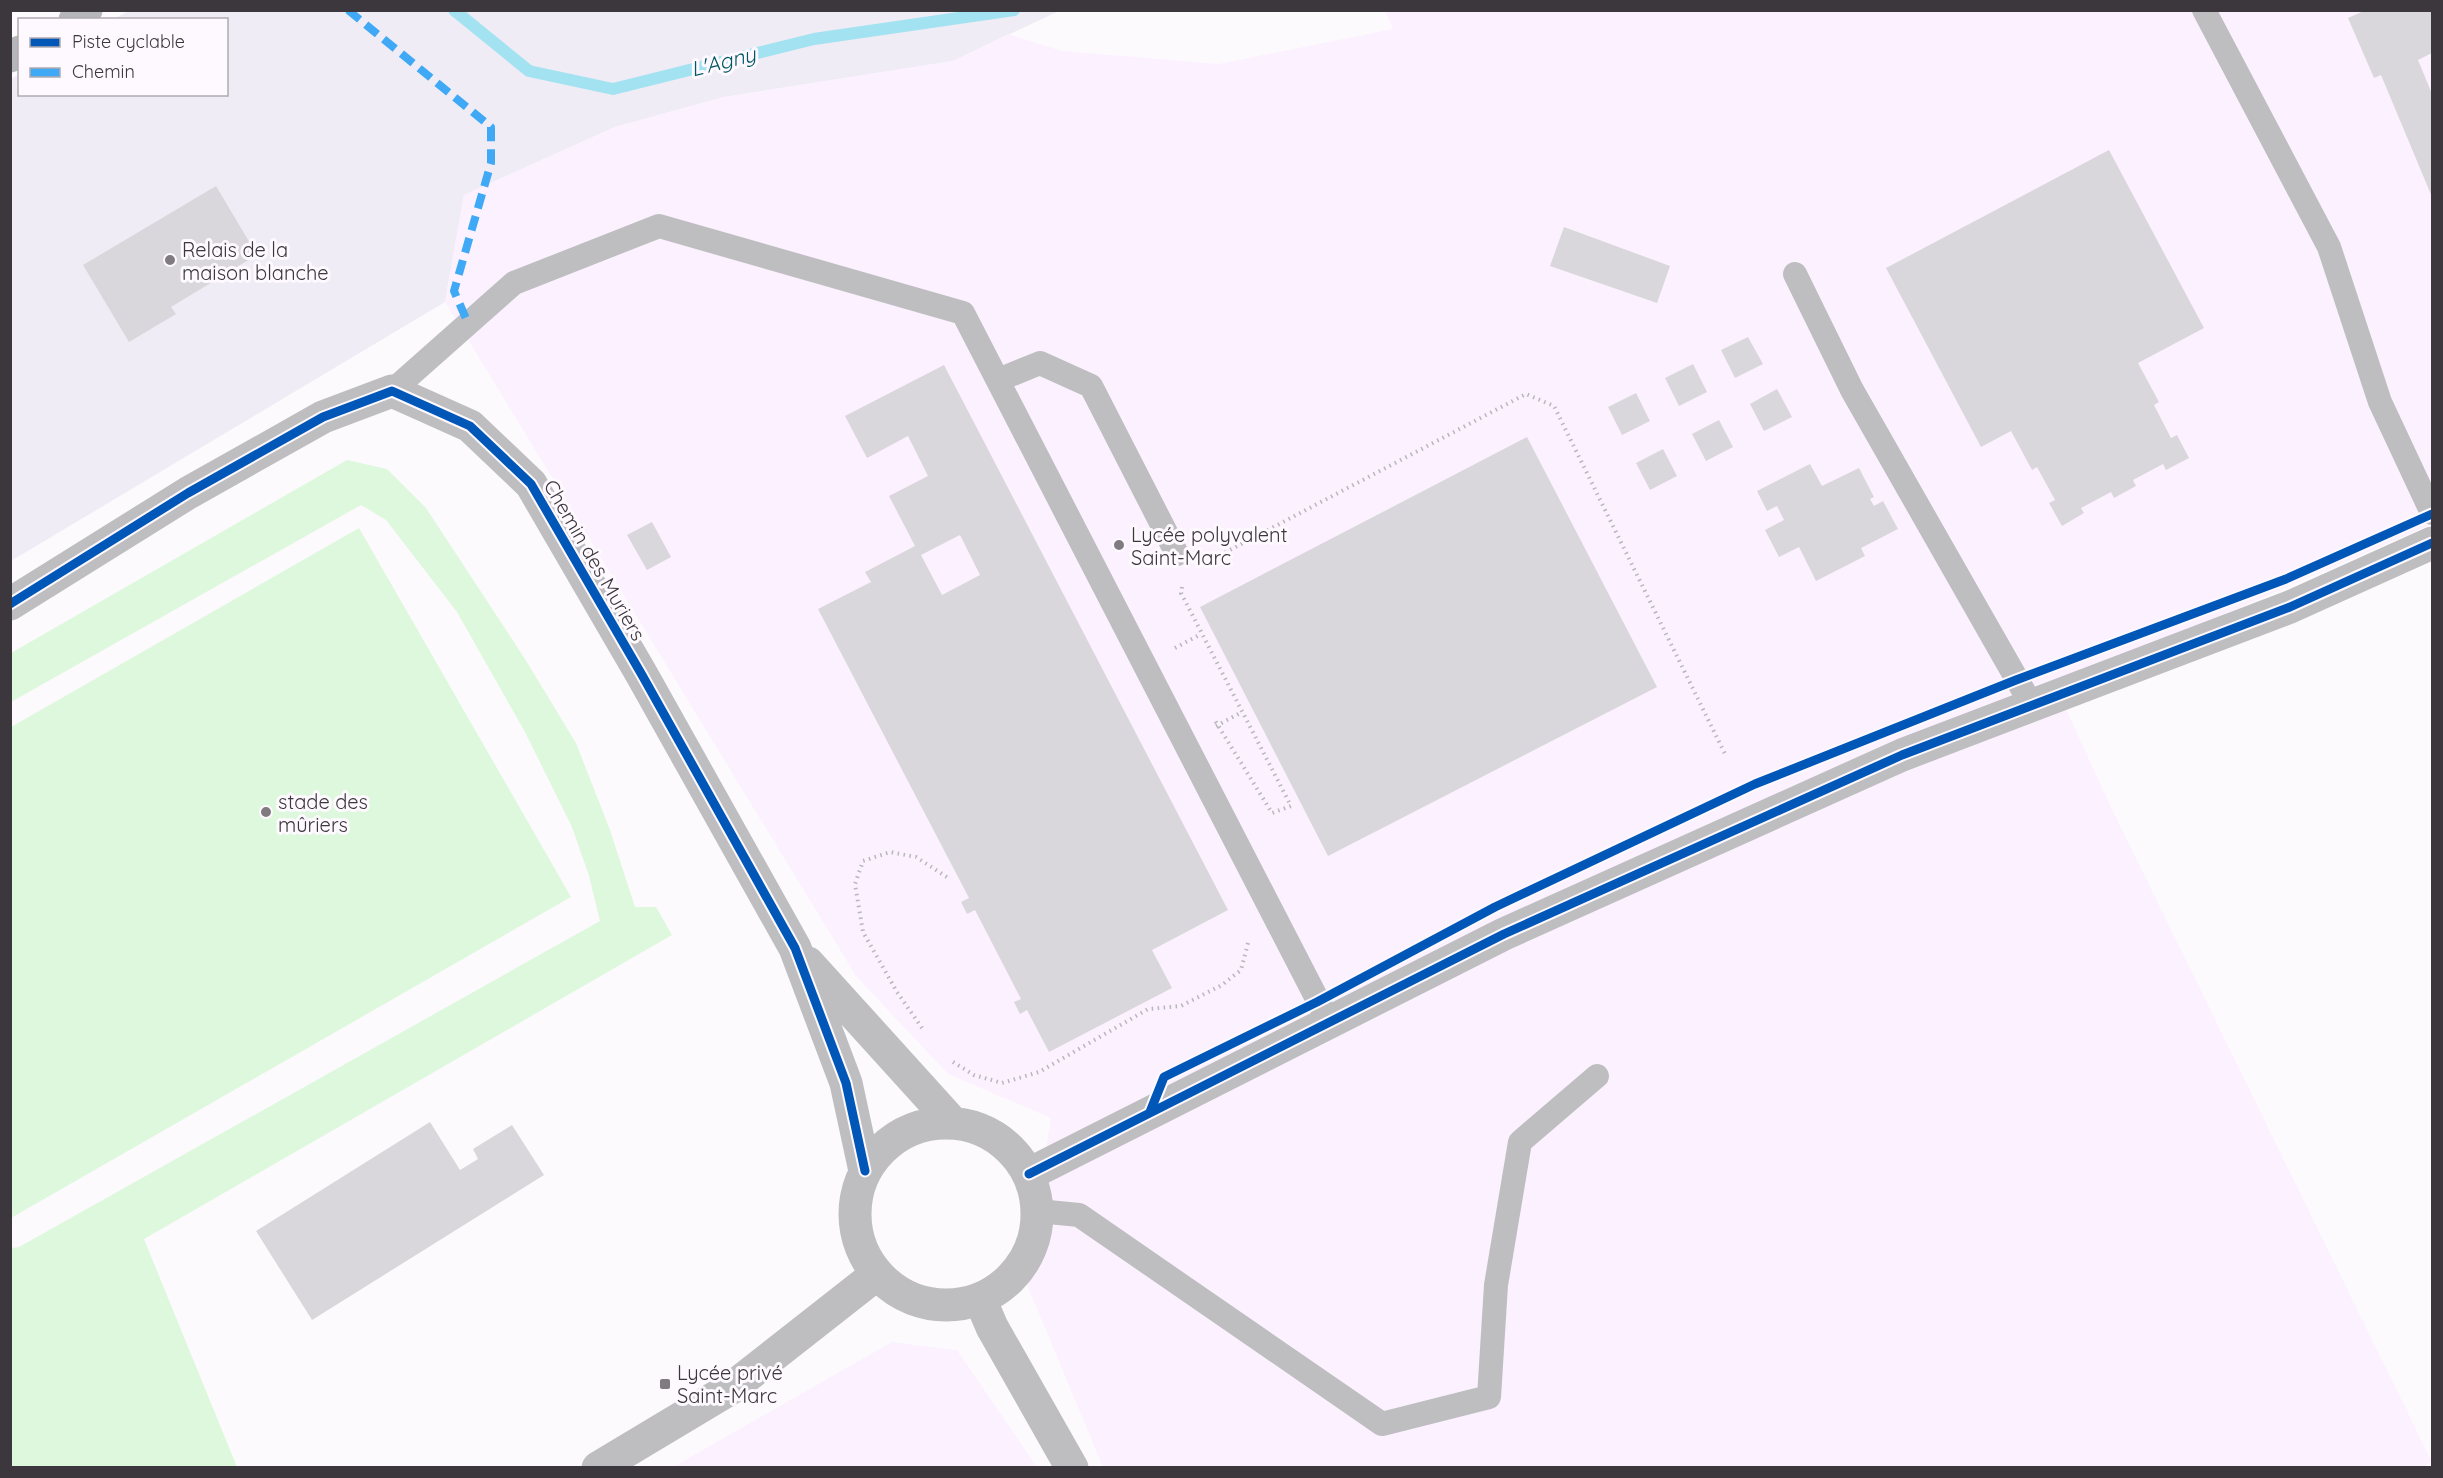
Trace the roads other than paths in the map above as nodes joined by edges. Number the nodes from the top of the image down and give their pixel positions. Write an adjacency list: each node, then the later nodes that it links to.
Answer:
1 (2204, 10): 5 (lane)
2 (1795, 274): 9 (lane)
3 (998, 380): 4 (lane); 7 (lane); 11 (lane)
4 (392, 391): 8 (street); 10 (street, Chemin des Muriers)
5 (2433, 513)
6 (2433, 543): 9 (street)
7 (1177, 554)
8 (10, 604)
9 (2031, 704): 11 (street)
10 (795, 948): 13 (street, Chemin des Muriers); 14 (street, Chemin des Muriers)
11 (1329, 1022): 15 (street)
12 (1597, 1076): 16 (lane)
13 (952, 1122): 14 (street); 15 (street)
14 (865, 1171): 17 (street)
15 (1029, 1174): 16 (street)
16 (1038, 1211): 18 (street)
17 (877, 1274): 18 (street); 19 (street)
18 (980, 1299): 20 (street)
19 (598, 1467)
20 (1072, 1467)

